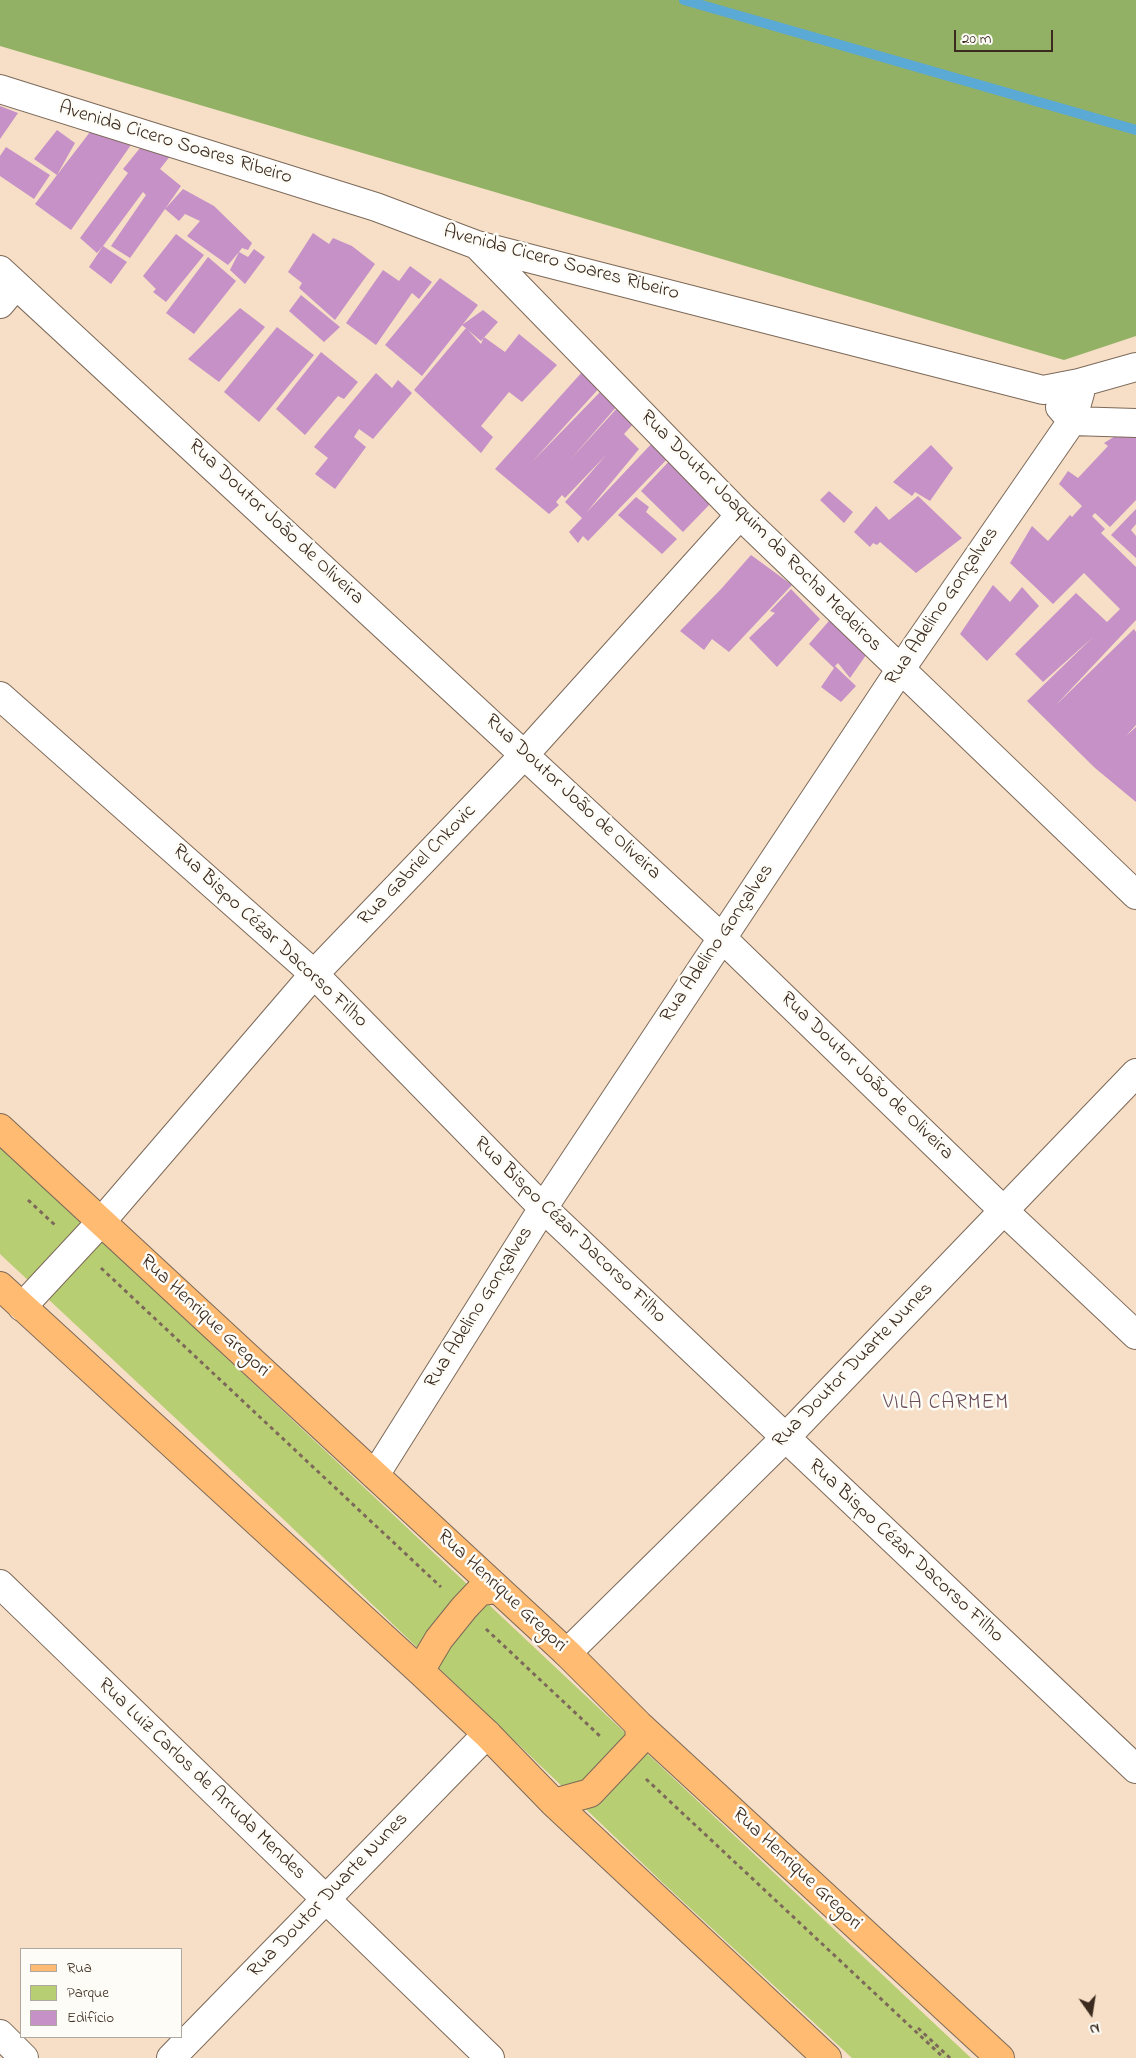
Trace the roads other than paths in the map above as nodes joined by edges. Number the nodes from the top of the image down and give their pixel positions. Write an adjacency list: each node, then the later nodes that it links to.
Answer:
1 (0, 89): 2 (street, Avenida Cicero Soares Ribeiro)
2 (477, 245): 6 (street, Avenida Cicero Soares Ribeiro); 9 (street, Rua Doutor Joaquim da Rocha Medeiros)
3 (5, 286): 12 (street, Rua Doutor João de Oliveira)
4 (1136, 368): 5 (street)
5 (1079, 383): 6 (street); 7 (street, Rua Adelino Gonçalves)
6 (1043, 390): 7 (street)
7 (1072, 421): 8 (street); 10 (street, Rua Adelino Gonçalves)
8 (1136, 423)
9 (740, 515): 10 (street, Rua Doutor Joaquim da Rocha Medeiros); 12 (street, Rua Gabriel Cnkovic)
10 (900, 670): 13 (street, Rua Doutor Joaquim da Rocha Medeiros); 14 (street, Rua Adelino Gonçalves)
11 (0, 696): 15 (street, Rua Bispo Cézar Dacorso Filho)
12 (525, 754): 14 (street, Rua Doutor João de Oliveira); 15 (street, Rua Gabriel Cnkovic)
13 (1136, 895)
14 (723, 938): 18 (street, Rua Adelino Gonçalves); 19 (street, Rua Doutor João de Oliveira)
15 (314, 974): 18 (street, Rua Bispo Cézar Dacorso Filho); 20 (street, Rua Gabriel Cnkovic)
16 (1136, 1073): 19 (street, Rua Doutor Duarte Nunes)
17 (0, 1128): 20 (main road, Rua Henrique Gregori)
18 (543, 1208): 24 (street, Rua Bispo Cézar Dacorso Filho); 25 (street, Rua Adelino Gonçalves)
19 (1004, 1211): 23 (street, Rua Doutor João de Oliveira); 24 (street, Rua Doutor Duarte Nunes)
20 (101, 1222): 22 (street, Rua Gabriel Cnkovic); 25 (main road, Rua Henrique Gregori)
21 (0, 1286): 22 (main road)
22 (22, 1307): 29 (main road)
23 (1136, 1335)
24 (785, 1438): 28 (street, Rua Doutor Duarte Nunes); 32 (street, Rua Bispo Cézar Dacorso Filho)
25 (375, 1475): 27 (main road, Rua Henrique Gregori)
26 (0, 1584): 34 (street, Rua Luiz Carlos de Arruda Mendes)
27 (498, 1588): 28 (main road, Rua Henrique Gregori); 29 (main road)
28 (567, 1653): 30 (main road, Rua Henrique Gregori)
29 (420, 1671): 31 (main road)
30 (640, 1725): 33 (main road); 40 (main road, Rua Henrique Gregori)
31 (487, 1734): 33 (main road); 34 (street, Rua Doutor Duarte Nunes)
32 (1136, 1769)
33 (554, 1803): 39 (main road)
34 (325, 1899): 37 (street, Rua Doutor Duarte Nunes); 38 (street, Rua Luiz Carlos de Arruda Mendes)
35 (0, 2034): 36 (street)
36 (24, 2058)
37 (171, 2058)
38 (490, 2058)
39 (827, 2058)
40 (1000, 2058)

